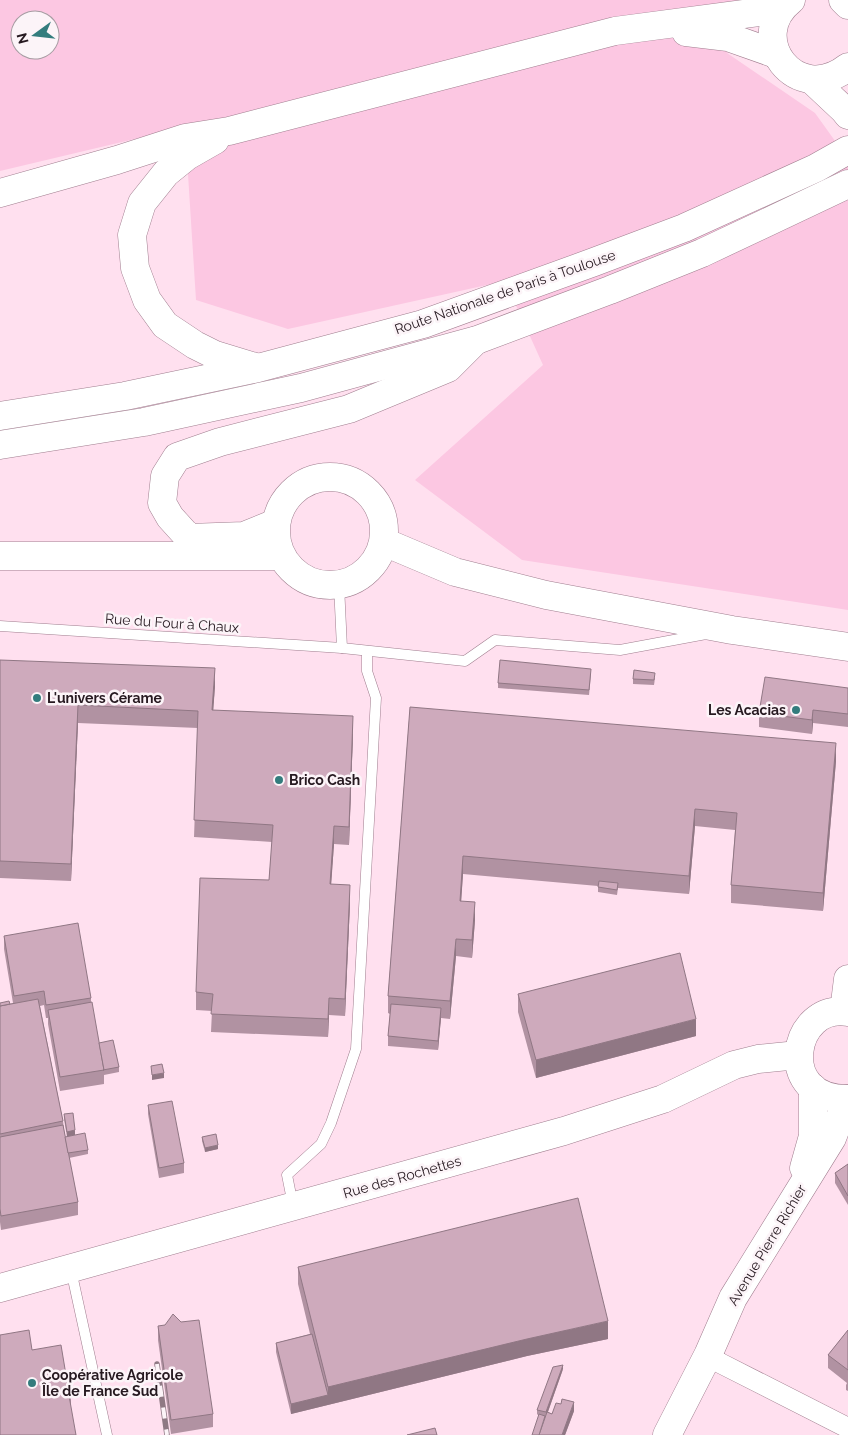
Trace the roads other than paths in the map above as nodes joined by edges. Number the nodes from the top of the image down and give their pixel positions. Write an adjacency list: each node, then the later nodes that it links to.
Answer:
1 (786, 5): 2 (main road); 3 (main road)
2 (652, 28): 3 (main road); 7 (main road)
3 (776, 54): 5 (main road)
4 (848, 67): 5 (main road); 6 (main road)
5 (812, 80): 6 (main road)
6 (846, 112)
7 (229, 131): 10 (main road); 12 (main road)
8 (848, 150): 12 (main road, Route Nationale de Paris à Toulouse)
9 (839, 189): 11 (main road)
10 (0, 193)
11 (477, 340): 14 (main road); 15 (main road)
12 (258, 368): 13 (main road, Route Nationale de Paris à Toulouse)
13 (0, 416)
14 (0, 445)
15 (276, 523): 16 (main road); 18 (main road)
16 (384, 542): 19 (main road); 21 (main road)
17 (0, 556): 18 (main road)
18 (281, 556): 19 (main road)
19 (339, 585): 23 (lane)
20 (0, 626): 23 (lane, Rue du Four à Chaux)
21 (732, 630): 22 (main road); 24 (lane, Rue du Four à Chaux)
22 (848, 647)
23 (342, 648): 24 (lane, Rue du Four à Chaux)
24 (367, 651): 31 (lane)
25 (848, 978): 26 (main road)
26 (846, 1012): 27 (main road)
27 (798, 1054): 28 (main road); 31 (main road, Rue des Rochettes)
28 (813, 1088): 29 (main road); 30 (main road)
29 (848, 1099): 30 (main road, Avenue Pierre Richier)
30 (794, 1198): 34 (main road, Avenue Pierre Richier)
31 (293, 1206): 32 (main road, Rue des Rochettes)
32 (70, 1270): 33 (main road, Rue des Rochettes); 36 (lane)
33 (0, 1288)
34 (708, 1355): 35 (street); 37 (main road, Avenue Pierre Richier)
35 (848, 1428)
36 (107, 1435)
37 (667, 1435)

